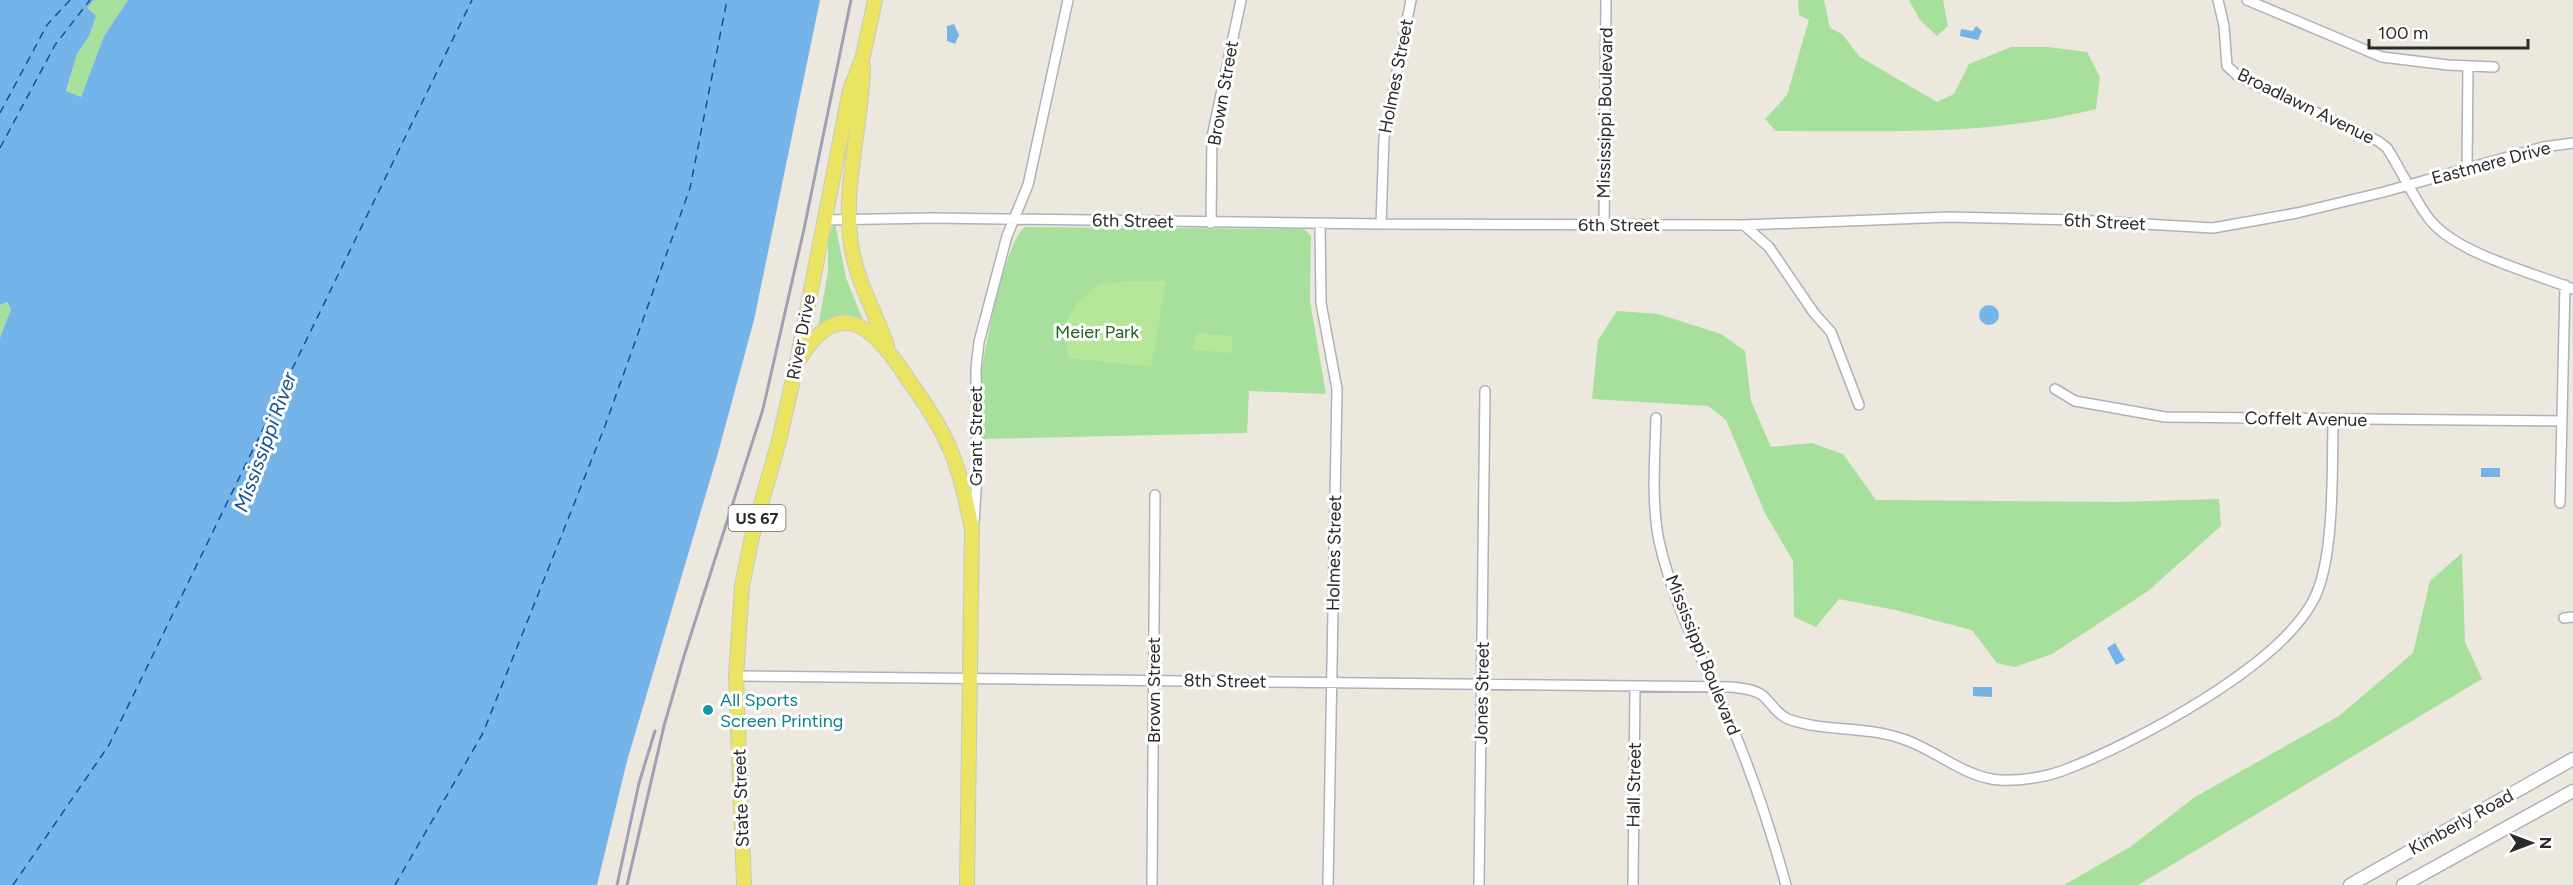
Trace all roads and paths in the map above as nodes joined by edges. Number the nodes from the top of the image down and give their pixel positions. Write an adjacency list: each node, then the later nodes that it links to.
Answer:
1 (875, 0): 8 (main road, River Drive / US 67)
2 (1068, 0): 16 (street, Grant Street)
3 (1241, 0): 17 (street, Brown Street)
4 (1411, 0): 19 (street, Holmes Street)
5 (1606, 0): 20 (street, Mississippi Boulevard)
6 (2218, 0): 13 (street, Broadlawn Avenue)
7 (2247, 0): 9 (street)
8 (863, 56): 14 (main road, River Drive / US 67); 15 (main road, US 67)
9 (2468, 66): 10 (street); 12 (street)
10 (2494, 68)
11 (2573, 143): 12 (street, Eastmere Drive)
12 (2467, 168): 13 (street, Eastmere Drive)
13 (2409, 184): 21 (street, 6th Street); 22 (street, Broadlawn Avenue)
14 (824, 219): 15 (street, 6th Street); 24 (main road, River Drive / US 67)
15 (850, 219): 16 (street, 6th Street); 23 (main road, US 67)
16 (1016, 219): 17 (street, 6th Street); 33 (street, Grant Street)
17 (1211, 223): 18 (street, 6th Street)
18 (1320, 223): 19 (street, 6th Street); 37 (street, Holmes Street)
19 (1381, 224): 20 (street, 6th Street)
20 (1604, 225): 21 (street, 6th Street)
21 (1744, 225): 27 (street)
22 (2569, 287): 30 (street)
23 (888, 350): 24 (main road); 33 (main road, US 67)
24 (797, 363): 34 (main road, River Drive / US 67)
25 (2055, 390): 29 (street, Coffelt Avenue)
26 (1485, 391): 38 (street, Jones Street)
27 (1858, 405)
28 (1656, 418): 40 (street, Mississippi Boulevard)
29 (2333, 419): 30 (street, Coffelt Avenue); 40 (street, 8th Street)
30 (2562, 421): 32 (street)
31 (1155, 495): 36 (street, Brown Street)
32 (2560, 503)
33 (971, 573): 35 (main road, Grant Street / US 67)
34 (736, 676): 35 (street, 8th Street); 43 (main road, State Street / US 67)
35 (970, 678): 36 (street, 8th Street); 44 (main road, Grant Street / US 67)
36 (1155, 681): 37 (street, 8th Street); 45 (street, Brown Street)
37 (1332, 682): 38 (street, 8th Street); 46 (street, Holmes Street)
38 (1482, 684): 39 (street, 8th Street); 47 (street, Jones Street)
39 (1635, 686): 40 (street, 8th Street); 48 (street, Hall Street)
40 (1714, 687): 49 (street, Mississippi Boulevard)
41 (2573, 759): 50 (main road, Kimberly Road)
42 (2573, 791): 51 (main road, Kimberly Road)
43 (744, 885)
44 (967, 885)
45 (1152, 885)
46 (1328, 885)
47 (1479, 885)
48 (1633, 885)
49 (1786, 885)
50 (2350, 885)
51 (2403, 885)

